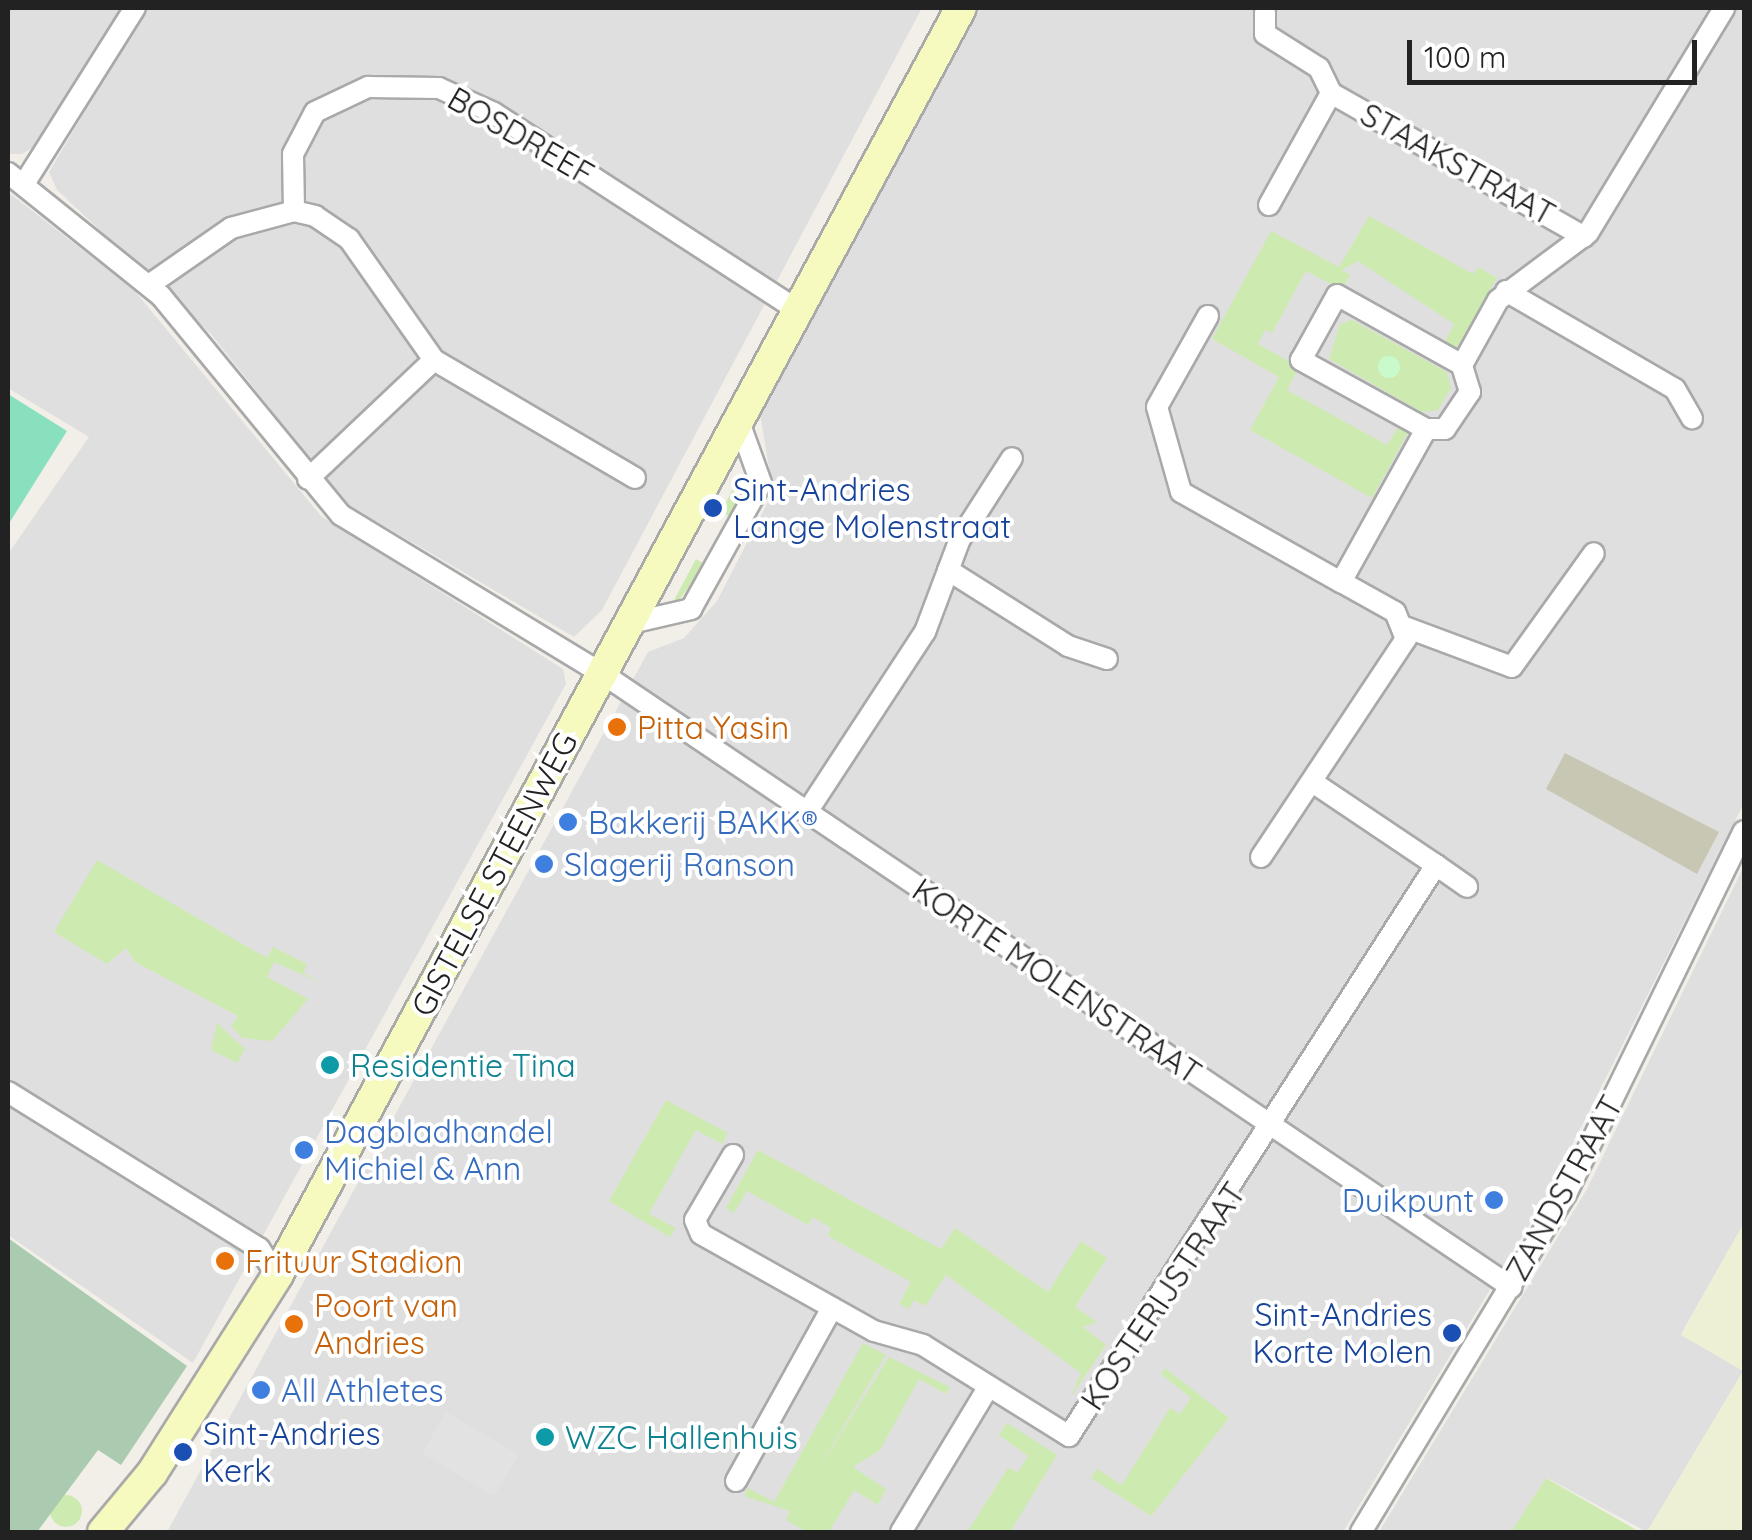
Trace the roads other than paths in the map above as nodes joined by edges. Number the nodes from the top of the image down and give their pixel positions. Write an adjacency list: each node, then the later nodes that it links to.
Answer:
1 (135, 8): 6 (street)
2 (962, 8): 12 (main road, GISTELSE STEENWEG)
3 (1724, 8): 9 (street)
4 (1264, 12): 5 (street, STAAKSTRAAT)
5 (1332, 93): 7 (street, STAAKSTRAAT); 9 (street, STAAKSTRAAT)
6 (16, 178): 10 (street, KORTE MOLENSTRAAT)
7 (1269, 205)
8 (294, 210): 10 (street); 12 (street, BOSDREEF); 14 (street)
9 (1584, 237): 11 (street)
10 (149, 284): 21 (street, KORTE MOLENSTRAAT)
11 (1506, 291): 15 (street); 16 (street)
12 (800, 312): 17 (main road, GISTELSE STEENWEG)
13 (1208, 316): 24 (street)
14 (434, 360): 20 (street); 21 (street)
15 (1462, 365): 18 (street); 18 (street)
16 (1692, 418)
17 (739, 422): 25 (main road, GISTELSE STEENWEG); 25 (street)
18 (1426, 429): 24 (street)
19 (1012, 458): 23 (street)
20 (635, 478)
21 (308, 479): 28 (street, KORTE MOLENSTRAAT)
22 (1594, 554): 26 (street)
23 (948, 570): 27 (street); 30 (street)
24 (1341, 582): 26 (street)
25 (631, 623): 28 (main road, GISTELSE STEENWEG)
26 (1405, 628): 29 (street)
27 (1107, 659)
28 (602, 674): 30 (street, KORTE MOLENSTRAAT); 38 (main road, GISTELSE STEENWEG)
29 (1314, 783): 32 (street); 33 (street)
30 (808, 812): 36 (street, KORTE MOLENSTRAAT)
31 (1744, 831): 39 (street, ZANDSTRAAT)
32 (1262, 857)
33 (1436, 864): 34 (street); 36 (street)
34 (1467, 887)
35 (8, 1092): 38 (street)
36 (1268, 1124): 39 (street, KORTE MOLENSTRAAT); 41 (street, KOSTERIJSTRAAT)
37 (733, 1154): 40 (street, KOSTERIJSTRAAT)
38 (276, 1276): 43 (main road, GISTELSE STEENWEG)
39 (1511, 1287): 45 (street, ZANDSTRAAT)
40 (832, 1308): 41 (street, KOSTERIJSTRAAT); 42 (street)
41 (989, 1386): 44 (street)
42 (736, 1481)
43 (104, 1532)
44 (901, 1532)
45 (1361, 1532)

